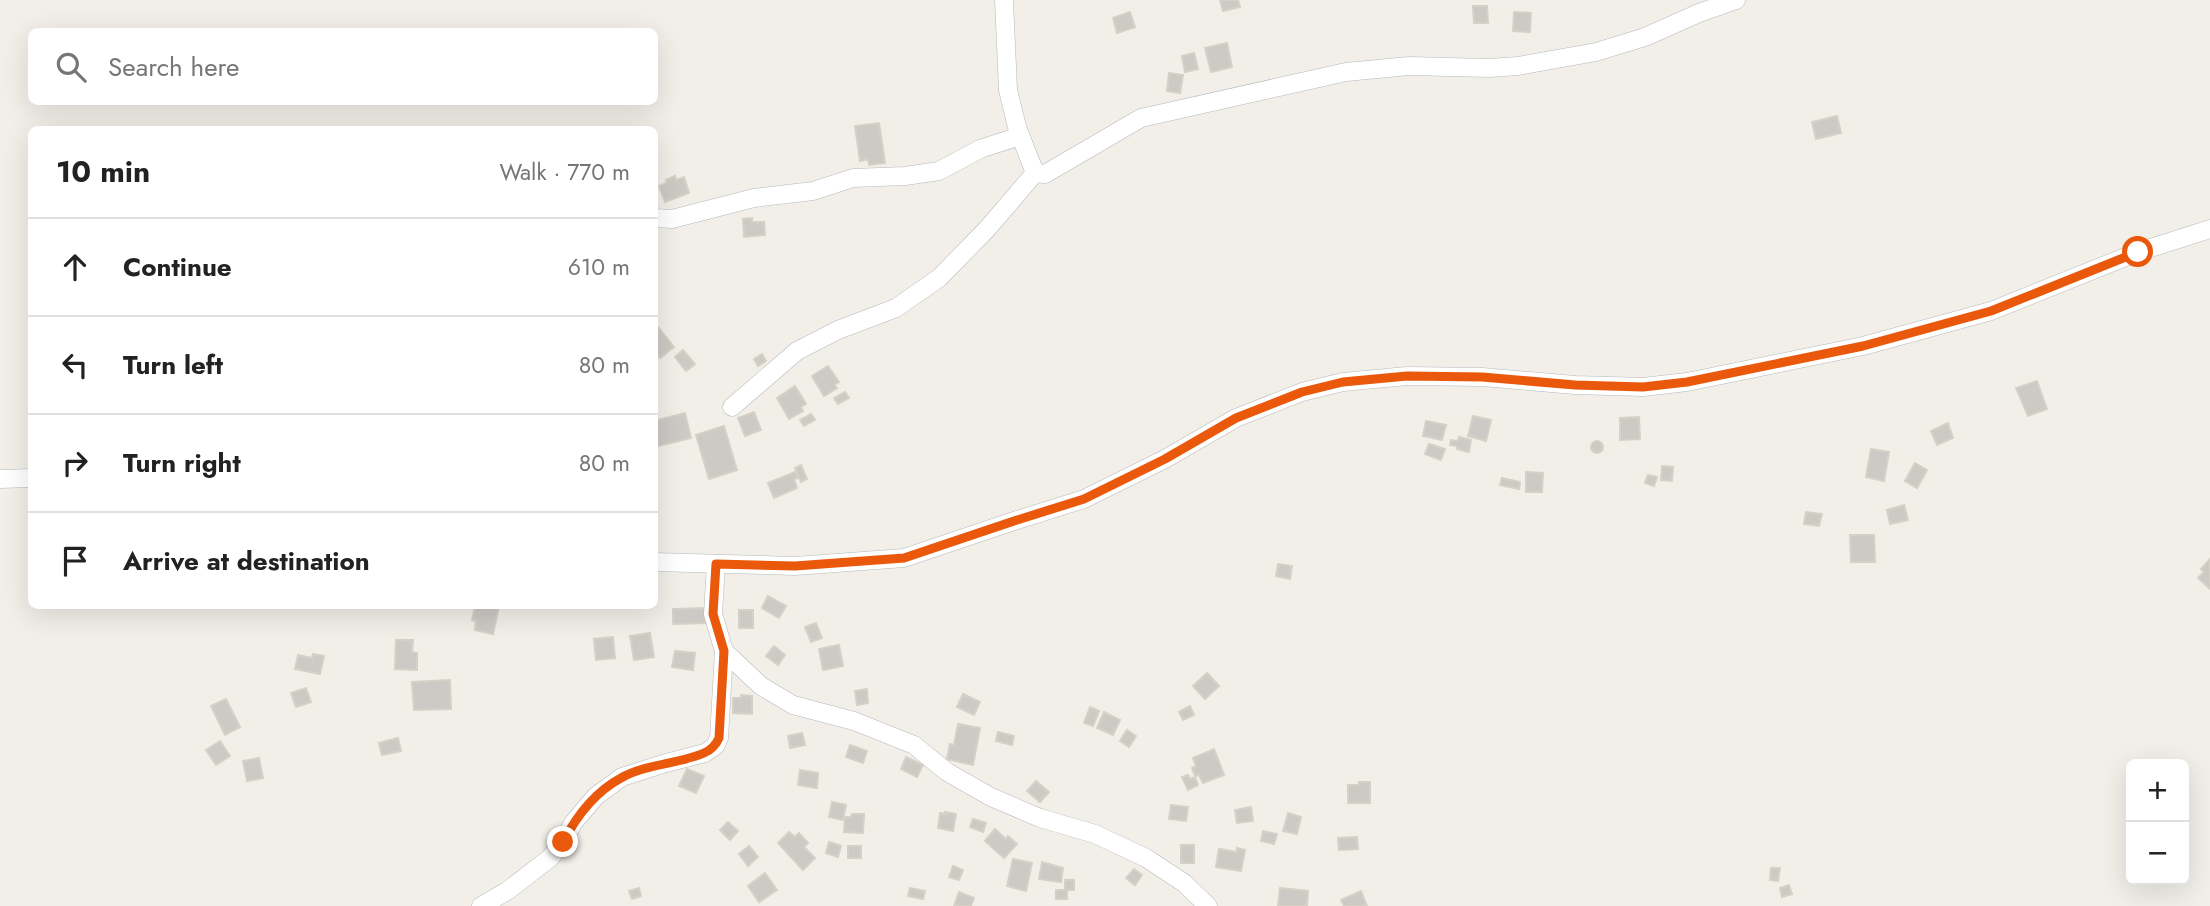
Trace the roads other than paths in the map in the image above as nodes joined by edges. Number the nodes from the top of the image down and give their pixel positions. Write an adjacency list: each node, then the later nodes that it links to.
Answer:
1 (1004, 0): 3 (street)
2 (1736, 0): 4 (street)
3 (1020, 136): 4 (street); 5 (street)
4 (1035, 173): 7 (street)
5 (658, 218)
6 (2210, 229): 11 (street)
7 (732, 407)
8 (28, 478): 9 (street)
9 (0, 479)
10 (658, 562): 11 (street)
11 (716, 564): 12 (street)
12 (724, 651): 13 (street); 14 (street)
13 (481, 906)
14 (1208, 906)

